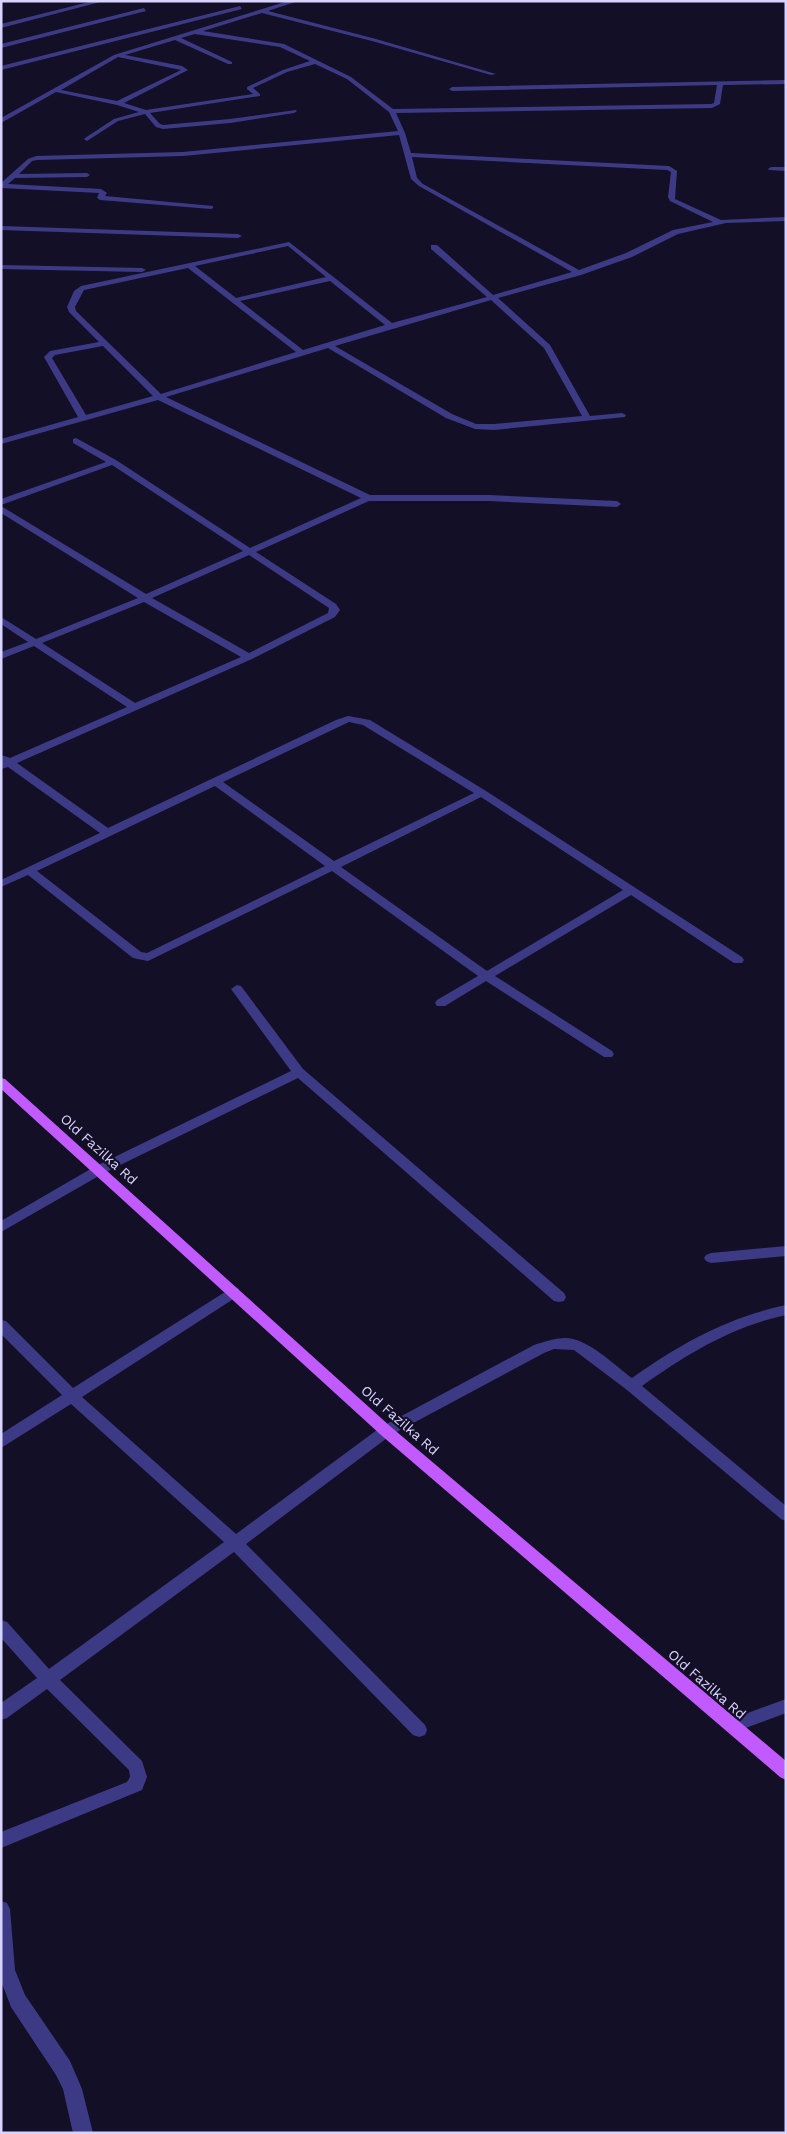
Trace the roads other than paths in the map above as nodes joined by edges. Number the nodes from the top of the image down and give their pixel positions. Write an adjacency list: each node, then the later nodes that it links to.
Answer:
1 (101, 1): 7 (street)
2 (295, 1): 6 (street)
3 (232, 4): 4 (street)
4 (240, 8): 6 (street); 14 (street)
5 (144, 10): 10 (street)
6 (260, 12): 8 (street); 15 (street)
7 (1, 26)
8 (196, 32): 9 (street); 12 (street)
9 (176, 38): 11 (street); 13 (street)
10 (1, 46)
11 (116, 56): 19 (street); 20 (street)
12 (317, 61): 22 (street); 23 (street)
13 (230, 63)
14 (1, 68)
15 (493, 74)
16 (786, 82): 17 (street)
17 (720, 83): 18 (street); 22 (street)
18 (452, 89)
19 (54, 90): 20 (street); 24 (street)
20 (118, 103): 23 (street)
21 (294, 111): 23 (street)
22 (392, 111): 25 (street)
23 (146, 112): 26 (street)
24 (1, 121)
25 (402, 133): 27 (street); 31 (street)
26 (86, 139)
27 (408, 155): 35 (street); 42 (street)
28 (771, 169): 29 (street)
29 (786, 169)
30 (87, 175): 31 (street)
31 (12, 176): 32 (street)
32 (2, 186): 33 (street)
33 (211, 207)
34 (786, 219): 35 (street)
35 (719, 222): 42 (street)
36 (1, 228): 37 (street)
37 (238, 236)
38 (434, 247): 44 (street)
39 (189, 265): 41 (street); 43 (street); 45 (street)
40 (1, 268): 41 (street)
41 (164, 270): 47 (street)
42 (578, 273): 44 (street)
43 (332, 278): 45 (street); 46 (street)
44 (492, 298): 46 (street); 53 (street)
45 (235, 300): 49 (street)
46 (391, 326): 48 (street)
47 (104, 344): 50 (street); 52 (street)
48 (329, 345): 49 (street); 53 (street)
49 (302, 353): 50 (street)
50 (159, 397): 52 (street); 57 (street)
51 (622, 415): 53 (street)
52 (83, 418): 55 (street)
53 (587, 418)
54 (76, 441): 56 (street)
55 (1, 442)
56 (112, 462): 58 (street); 61 (street)
57 (368, 498): 59 (street); 61 (street)
58 (1, 502)
59 (616, 504)
60 (1, 509): 62 (street)
61 (249, 551): 62 (street); 66 (street)
62 (145, 598): 64 (street); 66 (street)
63 (1, 620): 64 (street)
64 (36, 643): 65 (street); 67 (street)
65 (1, 656)
66 (249, 657): 67 (street)
67 (135, 708): 68 (street)
68 (4, 762): 71 (street)
69 (216, 782): 70 (street); 71 (street); 72 (street)
70 (482, 793): 72 (street); 75 (street)
71 (109, 834): 73 (street)
72 (331, 866): 73 (street); 77 (street)
73 (30, 871): 74 (street)
74 (1, 884)
75 (631, 890): 76 (street); 77 (street)
76 (738, 960)
77 (486, 976): 79 (street); 80 (street)
78 (237, 989): 81 (street)
79 (441, 1003)
80 (608, 1054)
81 (299, 1072): 83 (street); 88 (street)
82 (1, 1082): 83 (main road, Old Fazilka Rd)
83 (99, 1170): 84 (street); 87 (main road, Old Fazilka Rd)
84 (1, 1227)
85 (786, 1251): 86 (street)
86 (712, 1258)
87 (233, 1292): 92 (street); 93 (main road, Old Fazilka Rd)
88 (559, 1297)
89 (786, 1310): 91 (street)
90 (1, 1325): 92 (street)
91 (632, 1386): 93 (street); 95 (street)
92 (72, 1396): 94 (street); 96 (street)
93 (386, 1431): 96 (street); 101 (main road, Old Fazilka Rd)
94 (1, 1442)
95 (786, 1515)
96 (235, 1543): 98 (street); 102 (street)
97 (1, 1627): 98 (street)
98 (49, 1680): 100 (street); 104 (street)
99 (786, 1706): 101 (street)
100 (1, 1713)
101 (732, 1726): 103 (main road, Old Fazilka Rd)
102 (419, 1730)
103 (786, 1772)
104 (1, 1840)
105 (1, 1909): 106 (street)
106 (82, 2133)

